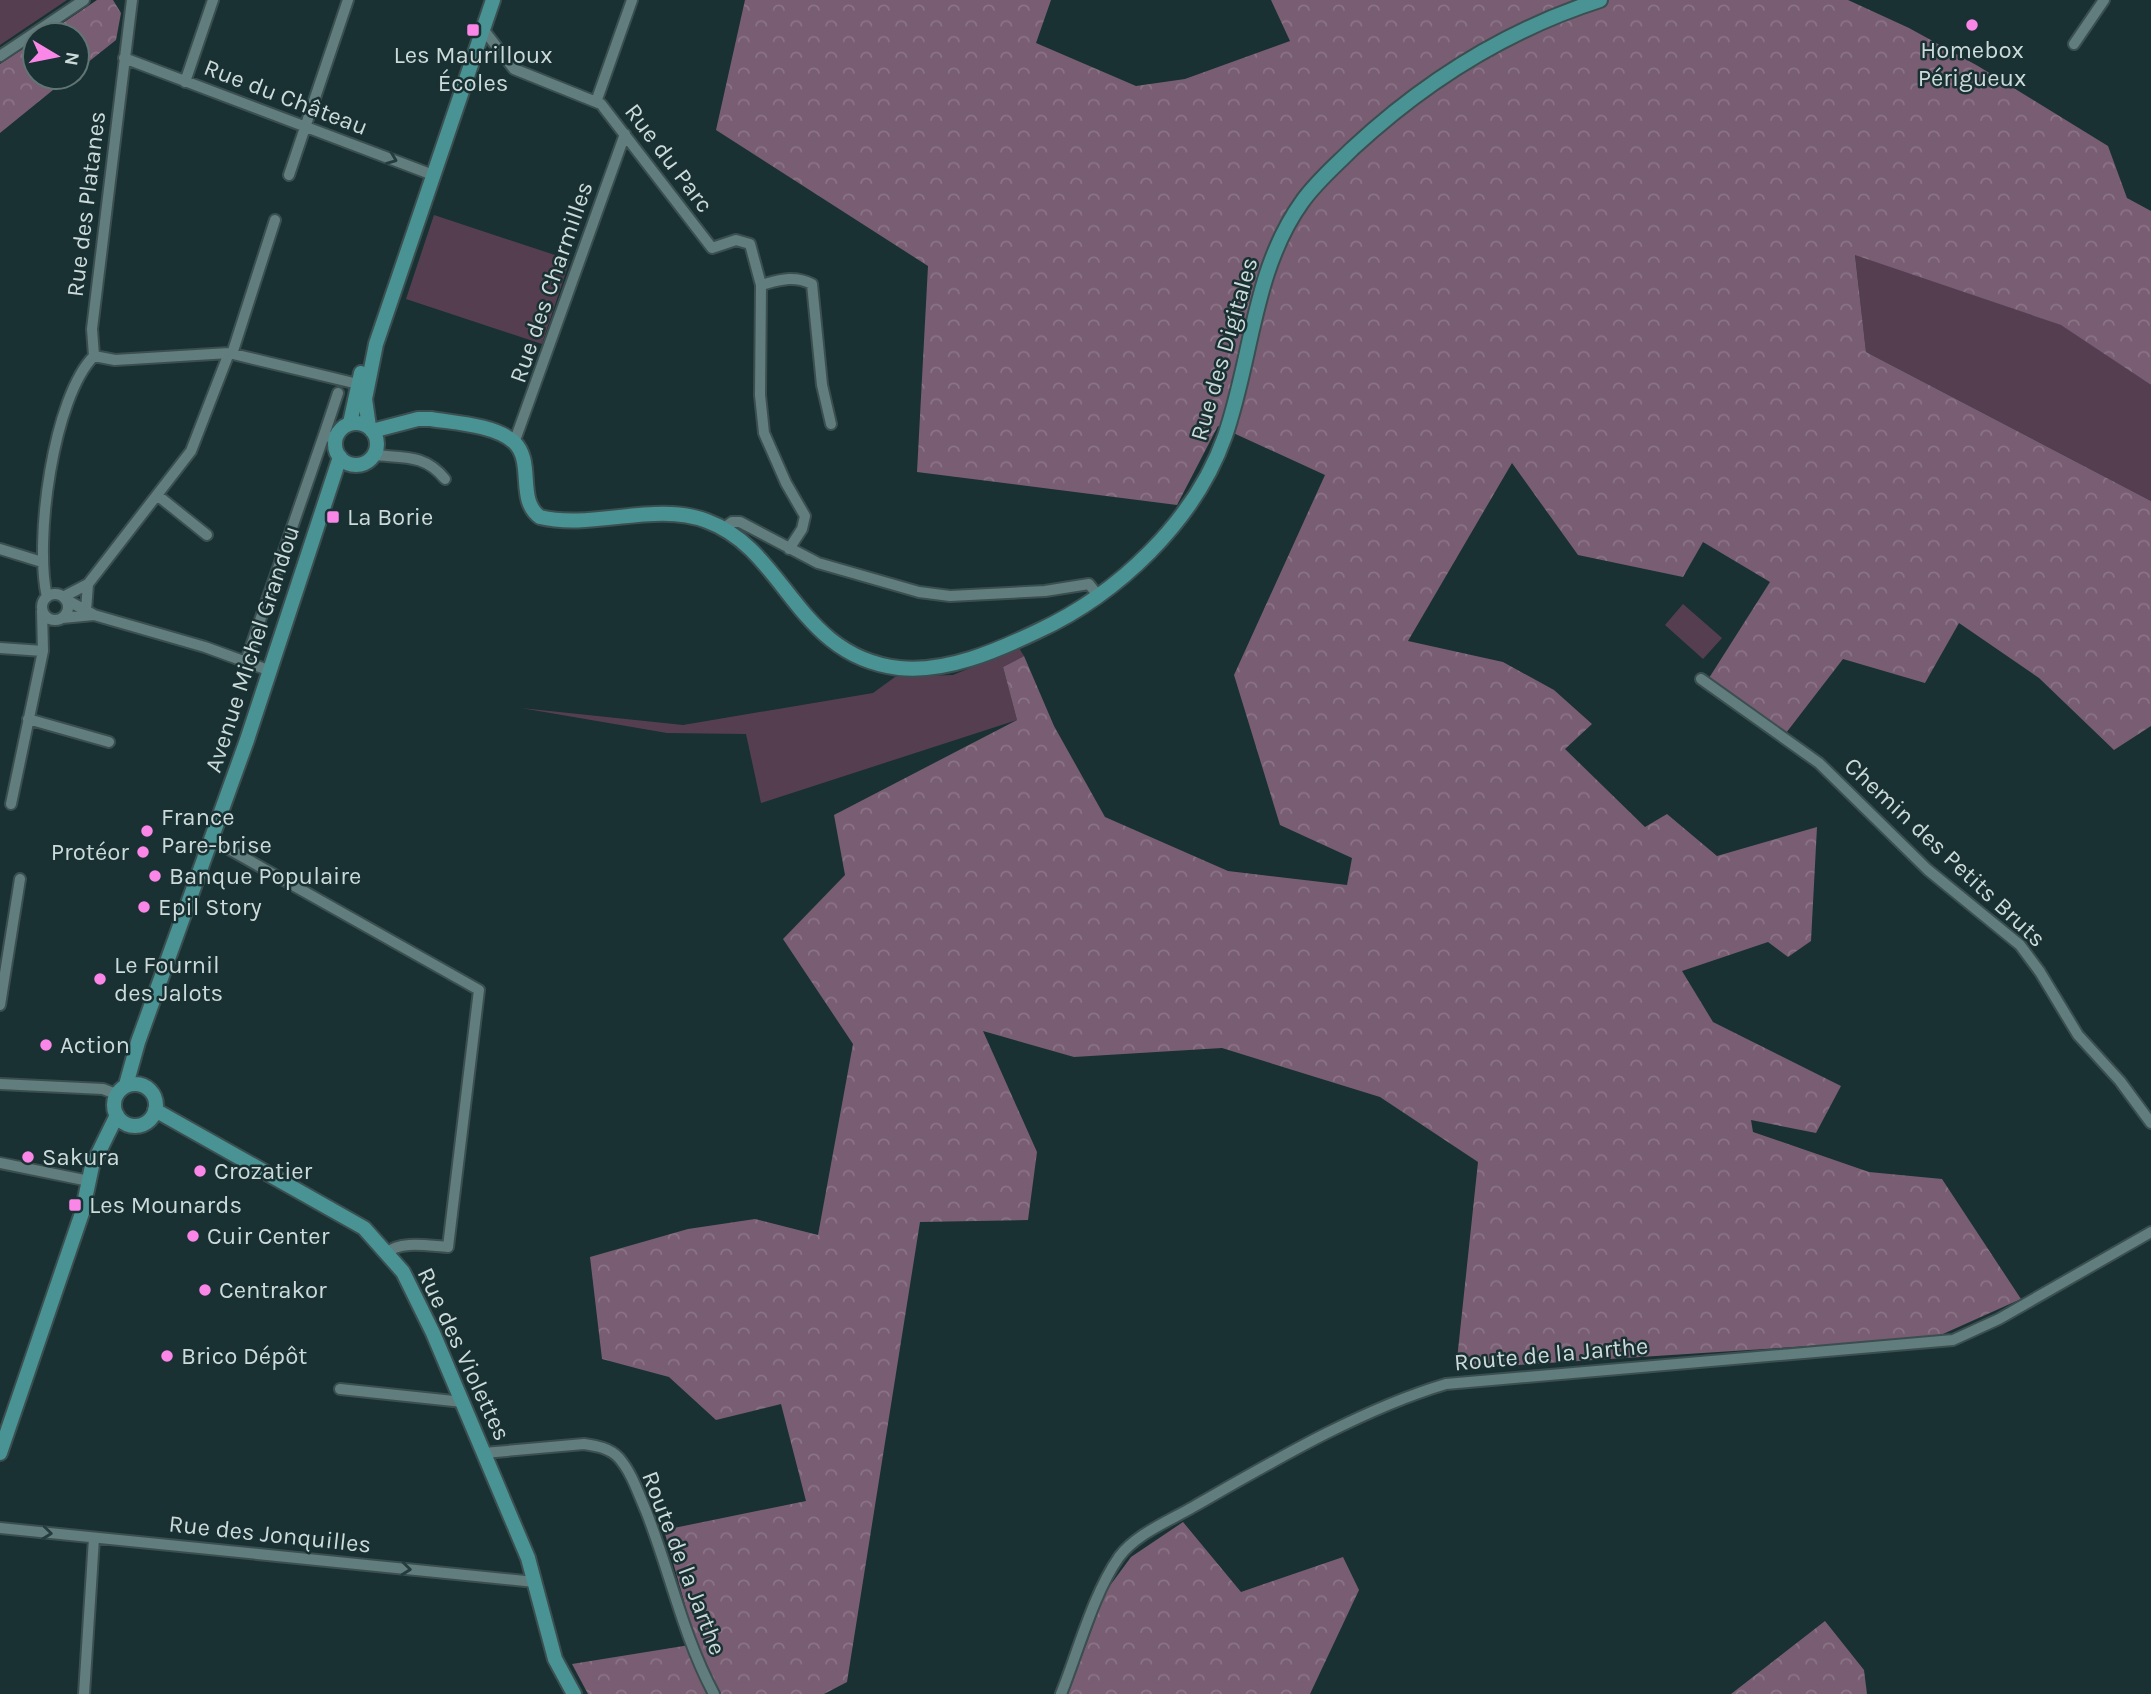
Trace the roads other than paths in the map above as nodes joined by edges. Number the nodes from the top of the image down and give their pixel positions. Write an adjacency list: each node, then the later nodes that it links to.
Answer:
1 (83, 0): 11 (street)
2 (132, 0): 12 (street, Rue des Platanes)
3 (213, 0): 13 (street)
4 (348, 0): 15 (street)
5 (493, 0): 9 (street)
6 (632, 0): 14 (street)
7 (1600, 0): 44 (street, Rue des Digitales)
8 (2104, 0): 10 (street)
9 (483, 29): 14 (street, Rue du Parc); 18 (street)
10 (2074, 44)
11 (0, 56)
12 (124, 58): 13 (street, Rue du Château); 23 (street, Rue des Platanes)
13 (185, 82): 15 (street, Rue du Château)
14 (596, 102): 16 (street, Rue du Parc)
15 (306, 127): 17 (street); 18 (street, Rue du Château, one-way to 18)
16 (625, 134): 20 (street, Rue du Parc); 33 (street, Rue des Charmilles)
17 (289, 175)
18 (433, 175): 21 (street)
19 (275, 220): 22 (street)
20 (761, 285): 30 (street); 40 (street)
21 (376, 344): 25 (street); 28 (street)
22 (230, 354): 23 (street); 24 (street); 36 (street)
23 (94, 356): 41 (street)
24 (339, 379): 25 (street); 27 (street)
25 (358, 384): 27 (street); 28 (street)
26 (338, 393): 31 (street)
27 (354, 399): 29 (street)
28 (366, 411): 32 (street)
29 (350, 423): 31 (street); 32 (street)
30 (831, 424)
31 (330, 437): 34 (street); 51 (street)
32 (373, 439): 33 (street); 34 (street); 35 (street)
33 (514, 443): 37 (street, Rue des Digitales)
34 (346, 461): 52 (street, Avenue Michel Grandou)
35 (445, 479)
36 (157, 495): 38 (street); 42 (street)
37 (724, 528): 40 (street); 44 (street, Rue des Digitales)
38 (207, 535)
39 (0, 549): 41 (street)
40 (789, 549): 44 (street)
41 (42, 562): 43 (street)
42 (88, 584): 45 (street); 47 (street)
43 (47, 597): 45 (street); 46 (street)
44 (1099, 597)
45 (64, 598): 47 (street); 48 (street)
46 (43, 611): 48 (street); 50 (street)
47 (90, 612): 48 (street); 51 (street)
48 (57, 619): 50 (street)
49 (0, 648): 50 (street)
50 (43, 651): 54 (street)
51 (246, 661): 52 (street)
52 (268, 670): 57 (street, Avenue Michel Grandou)
53 (1701, 679): 66 (street, Chemin des Petits Bruts)
54 (28, 719): 55 (street); 56 (street)
55 (109, 742)
56 (11, 804)
57 (211, 839): 60 (street, Avenue Michel Grandou); 72 (street)
58 (20, 879): 59 (street)
59 (0, 1004)
60 (138, 1042): 62 (street, Avenue Michel Grandou); 63 (street, Avenue Michel Grandou)
61 (0, 1084): 63 (street)
62 (145, 1086): 63 (street); 64 (street)
63 (121, 1090): 65 (street)
64 (155, 1110): 67 (street); 72 (street, Rue des Violettes)
65 (117, 1115): 67 (street); 69 (street)
66 (2151, 1123)
67 (130, 1125): 70 (street)
68 (0, 1163): 69 (street)
69 (89, 1181): 70 (street)
70 (82, 1213): 75 (street)
71 (2151, 1231): 83 (street, Route de la Jarthe)
72 (386, 1253): 74 (street, Rue des Violettes)
73 (340, 1389): 74 (street)
74 (463, 1402): 76 (street, Rue des Violettes)
75 (0, 1453)
76 (484, 1453): 79 (street, Rue des Violettes); 82 (street, Route de la Jarthe)
77 (0, 1528): 78 (street, Rue des Jonquilles, one-way to 78)
78 (94, 1538): 79 (street, Rue des Jonquilles, one-way to 79); 80 (street)
79 (535, 1582): 81 (street, Rue des Violettes)
80 (84, 1694)
81 (574, 1694)
82 (714, 1694)
83 (1061, 1694)

